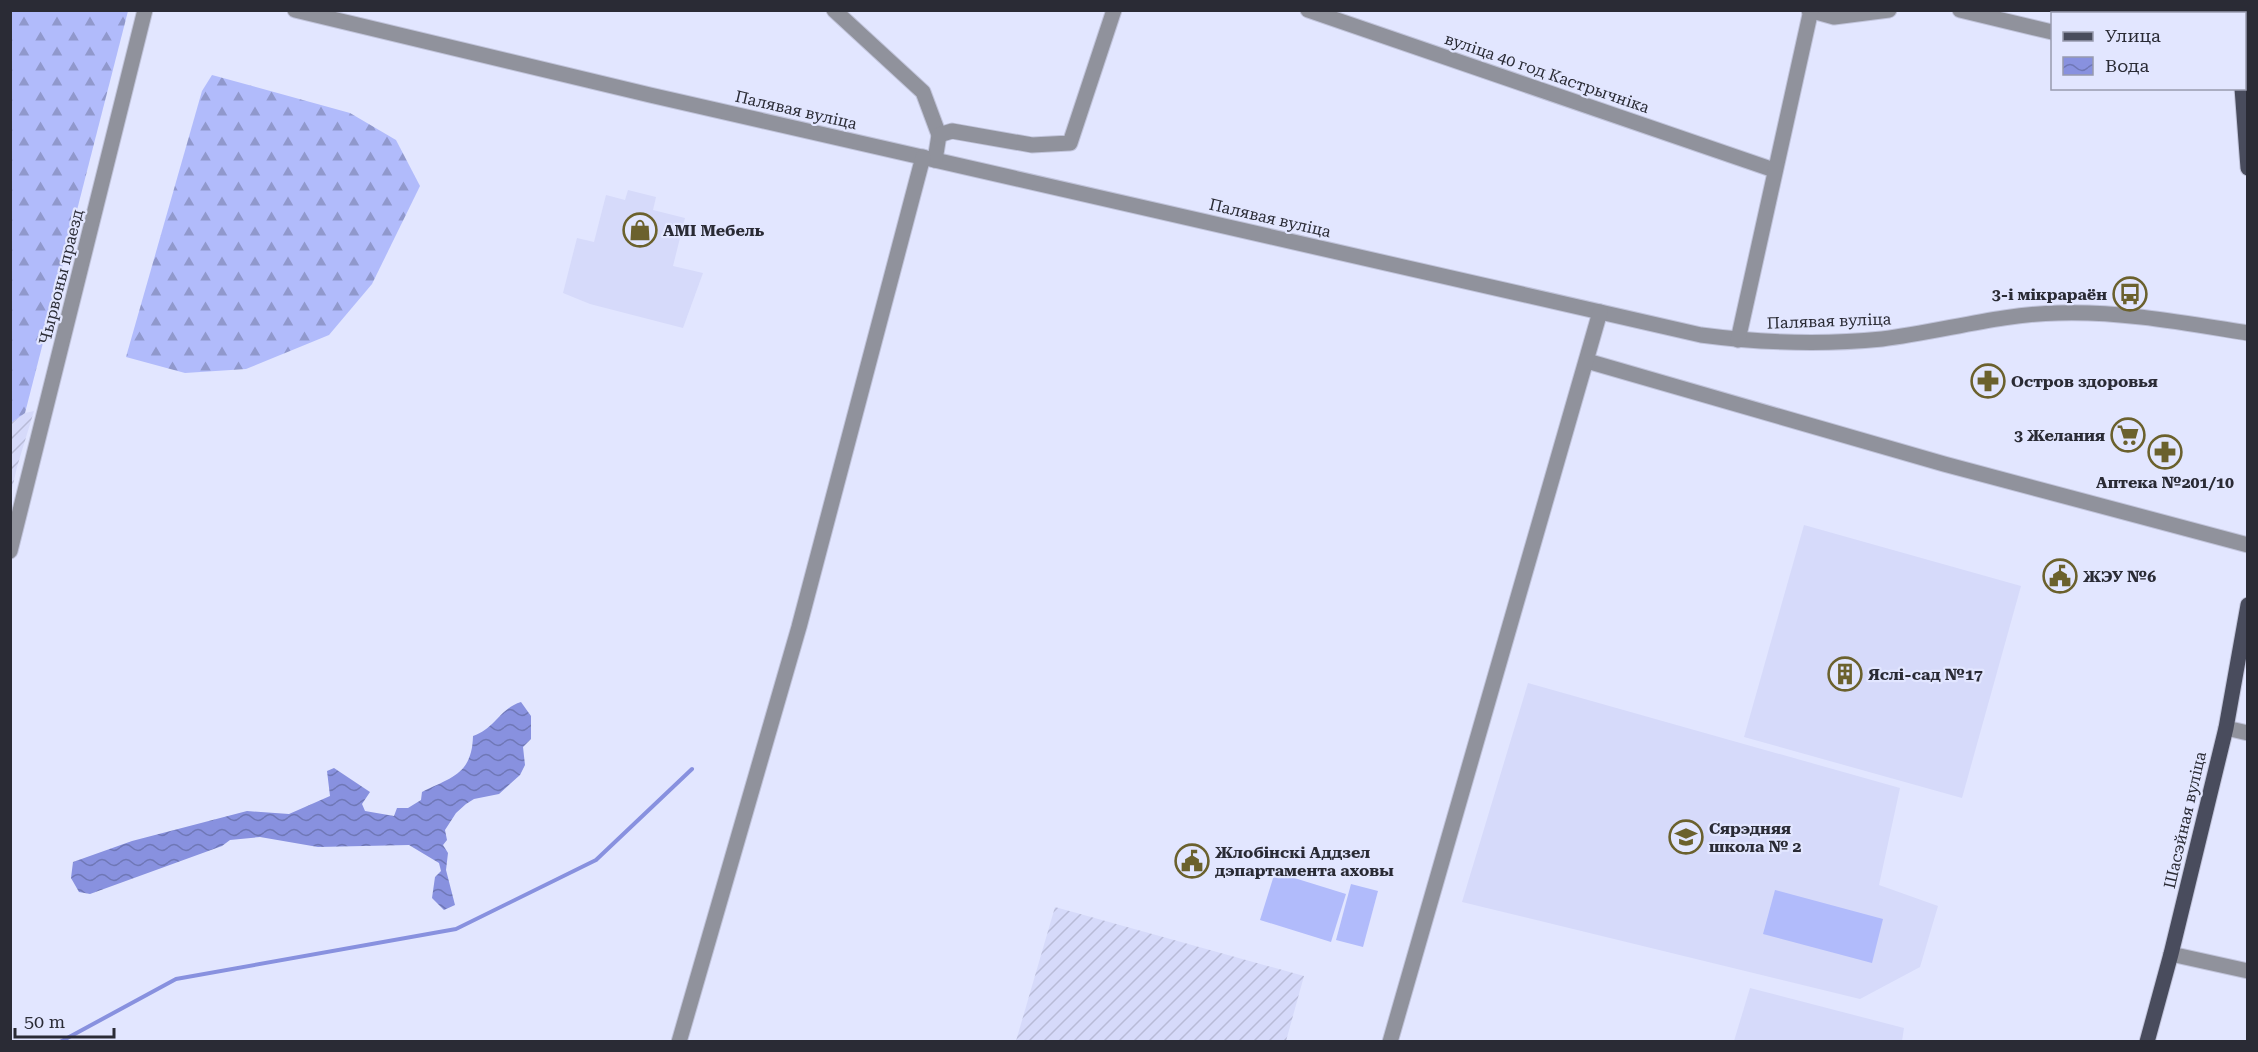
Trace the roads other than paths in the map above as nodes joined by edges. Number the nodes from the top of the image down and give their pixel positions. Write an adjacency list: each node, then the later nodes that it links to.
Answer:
1 (145, 10): 20 (street, Чырвоны праезд)
2 (295, 10): 12 (street, Палявая вуліца)
3 (834, 10): 11 (street)
4 (1114, 10): 11 (street)
5 (1308, 10): 14 (street, вуліца 40 год Кастрычніка)
6 (1889, 10): 8 (street)
7 (1960, 10): 9 (street)
8 (1811, 11): 14 (street)
9 (2051, 32)
10 (2242, 90): 13 (main road)
11 (939, 135): 12 (street)
12 (929, 159): 15 (street, Палявая вуліца); 26 (street)
13 (2247, 168)
14 (1774, 170): 17 (street)
15 (1600, 312): 17 (street, Палявая вуліца); 18 (street)
16 (2247, 333): 17 (street, Палявая вуліца)
17 (1738, 340)
18 (1587, 361): 19 (street); 27 (street)
19 (2247, 545)
20 (10, 551)
21 (2247, 605): 22 (main road, Шасэйная вуліца)
22 (2226, 728): 23 (street); 24 (main road, Шасэйная вуліца)
23 (2247, 733)
24 (2171, 954): 25 (street); 28 (main road, Шасэйная вуліца)
25 (2247, 971)
26 (679, 1041)
27 (1390, 1041)
28 (2147, 1041)

